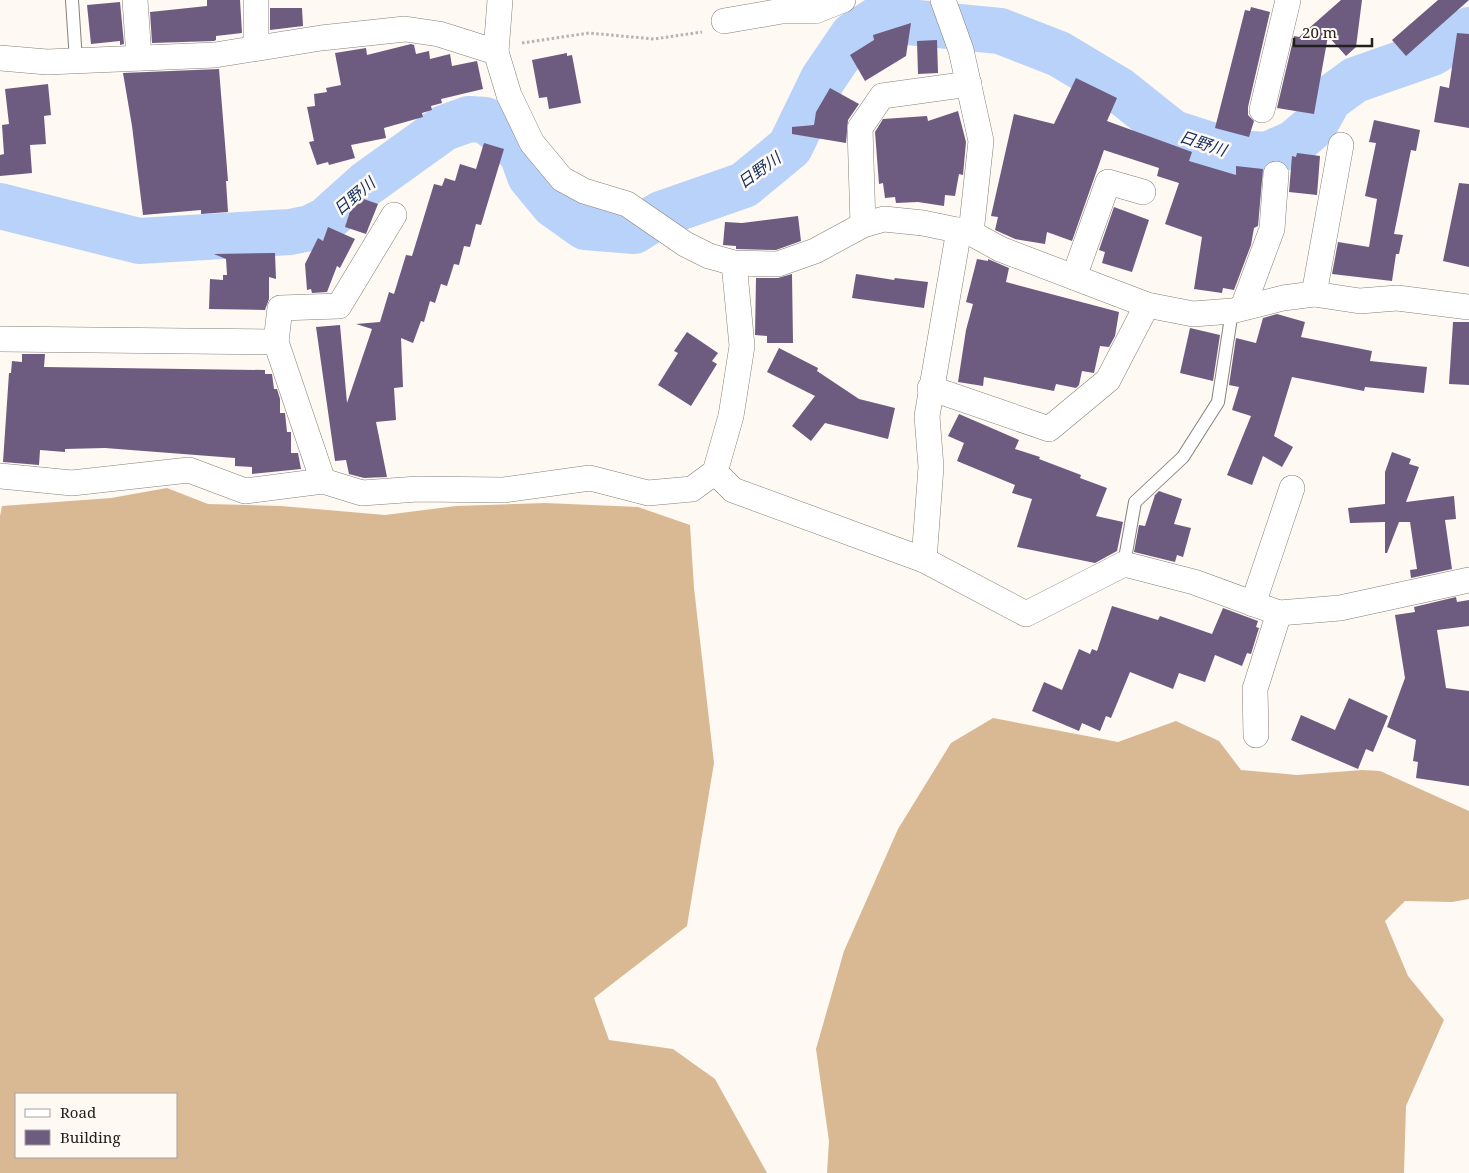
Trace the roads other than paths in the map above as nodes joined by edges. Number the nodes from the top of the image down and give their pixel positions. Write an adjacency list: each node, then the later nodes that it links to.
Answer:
1 (72, 0): 14 (lane)
2 (135, 0): 13 (street)
3 (256, 0): 10 (street)
4 (500, 0): 11 (street)
5 (843, 0): 7 (street)
6 (1288, 0): 16 (street)
7 (782, 5): 9 (street)
8 (945, 7): 15 (street)
9 (724, 21)
10 (256, 48): 11 (street); 13 (street)
11 (496, 52): 23 (street)
12 (0, 58): 14 (street)
13 (139, 58): 14 (street)
14 (76, 61)
15 (969, 84): 21 (street); 22 (street)
16 (1262, 110)
17 (1341, 146): 25 (street)
18 (1276, 174): 28 (street)
19 (1142, 192): 24 (street)
20 (394, 215): 30 (street)
21 (863, 225): 22 (street); 23 (street)
22 (965, 232): 24 (street); 31 (street)
23 (734, 263): 32 (street)
24 (1074, 277): 26 (street)
25 (1314, 294): 27 (street); 28 (street)
26 (1147, 304): 28 (street); 31 (street)
27 (1469, 307)
28 (1237, 309): 37 (lane)
29 (0, 339): 30 (street)
30 (276, 342): 34 (street)
31 (930, 388): 36 (street)
32 (715, 472): 34 (street); 36 (street)
33 (0, 476): 34 (street)
34 (323, 481)
35 (1292, 488): 39 (street)
36 (924, 560): 37 (street)
37 (1124, 564): 39 (street)
38 (1469, 580): 40 (street)
39 (1253, 604): 40 (street)
40 (1279, 613): 41 (street)
41 (1256, 735)

